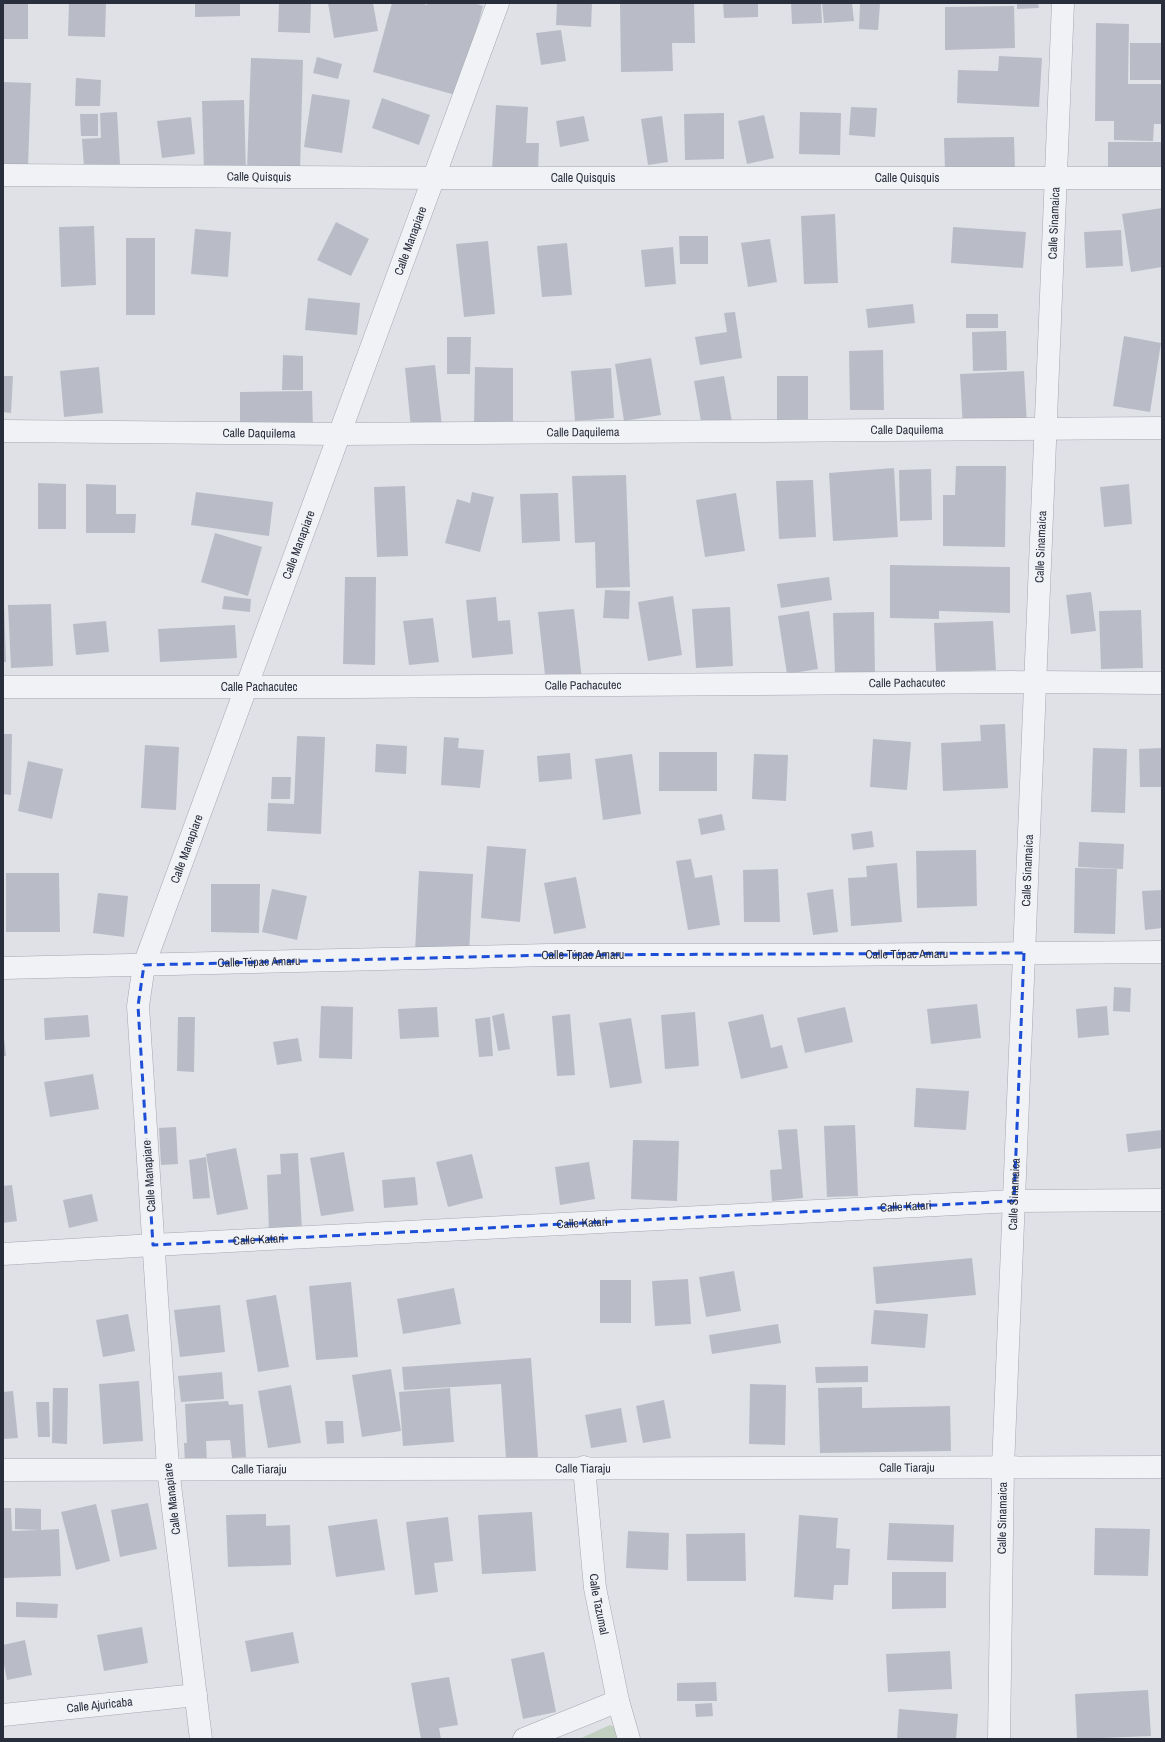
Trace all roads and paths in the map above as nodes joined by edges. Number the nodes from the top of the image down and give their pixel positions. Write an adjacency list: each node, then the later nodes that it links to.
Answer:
1 (498, 3): 4 (street, Calle Manapiare)
2 (1062, 3): 5 (street, Calle Sinamaica)
3 (3, 175): 4 (street, Calle Quisquis)
4 (434, 178): 5 (street, Calle Quisquis); 10 (street, Calle Manapiare)
5 (1056, 178): 6 (street, Calle Quisquis); 7 (street, Calle Sinamaica)
6 (1162, 178)
7 (1046, 428): 8 (street, Calle Daquilema); 10 (street, Calle Daquilema); 11 (street, Calle Sinamaica)
8 (1162, 428)
9 (3, 432): 10 (street, Calle Daquilema)
10 (340, 434): 14 (street, Calle Manapiare)
11 (1035, 682): 12 (street, Calle Pachacutec); 14 (street, Calle Pachacutec); 16 (street, Calle Sinamaica)
12 (1162, 683)
13 (3, 687): 14 (street, Calle Pachacutec)
14 (246, 687): 17 (street, Calle Manapiare)
15 (1162, 952): 16 (street, Calle Túpac Amaru)
16 (1024, 953): 17 (street, Calle Túpac Amaru); 20 (street, Calle Sinamaica)
17 (144, 964): 18 (street, Calle Túpac Amaru); 21 (street, Calle Manapiare)
18 (3, 968)
19 (1162, 1200): 20 (street, Calle Katari)
20 (1014, 1201): 21 (street, Calle Katari); 24 (street, Calle Sinamaica)
21 (153, 1245): 22 (street, Calle Katari); 26 (street, Calle Manapiare)
22 (3, 1254)
23 (584, 1467): 24 (street, Calle Tiaraju); 26 (street, Calle Tiaraju); 29 (street, Calle Tazumal)
24 (1003, 1467): 25 (street, Calle Tiaraju); 34 (street, Calle Sinamaica)
25 (1162, 1467)
26 (168, 1468): 27 (street, Calle Tiaraju); 28 (street, Calle Manapiare)
27 (3, 1470)
28 (196, 1695): 30 (street, Calle Ajuricaba); 32 (street, Calle Manapiare)
29 (618, 1701): 31 (street); 33 (street, Calle Tazumal)
30 (3, 1715)
31 (533, 1737)
32 (201, 1739)
33 (629, 1739)
34 (999, 1739)

